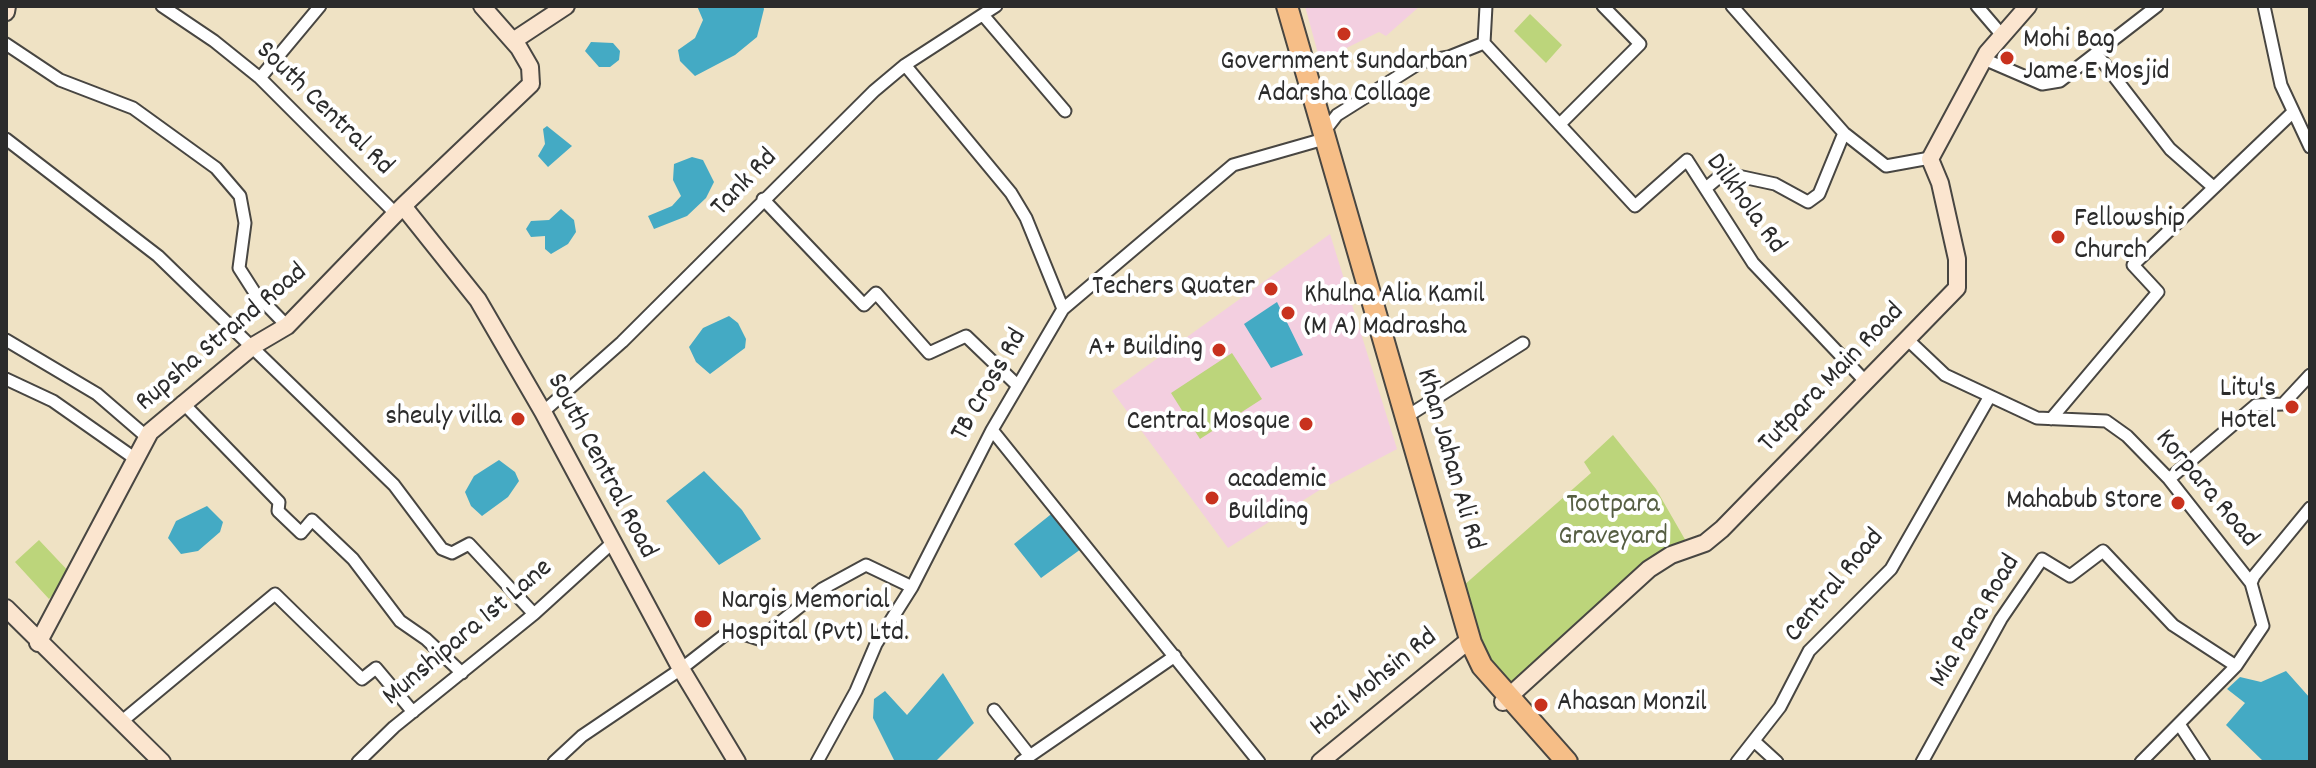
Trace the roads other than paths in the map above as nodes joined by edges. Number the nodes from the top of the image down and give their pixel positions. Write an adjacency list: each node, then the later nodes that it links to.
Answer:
1 (7, 6): 17 (street)
2 (162, 6): 16 (street, South Central Rd)
3 (320, 6): 26 (street)
4 (482, 6): 20 (street, Rupsha Strand Road)
5 (566, 6): 20 (street)
6 (996, 6): 18 (street, Tank Rd)
7 (1277, 6): 31 (highway, Khan Jahan Ali Rd)
8 (1287, 6): 31 (highway, Khan Jahan Ali Rd)
9 (1486, 6): 21 (street)
10 (1603, 6): 29 (street)
11 (1732, 6): 30 (street)
12 (1977, 6): 19 (street)
13 (2028, 6): 19 (street)
14 (2157, 6): 23 (street)
15 (2264, 6): 28 (street)
16 (178, 10): 26 (street, South Central Rd)
17 (6, 12)
18 (983, 15): 25 (street, Tank Rd); 27 (street)
19 (2001, 34): 24 (street)
20 (513, 41): 38 (street, Rupsha Strand Road)
21 (1484, 43): 29 (street, Dilkhola Rd); 31 (street)
22 (6, 44): 40 (street)
23 (2096, 53): 24 (street); 35 (street)
24 (1984, 59): 34 (street)
25 (905, 65): 37 (street, Tank Rd); 39 (street)
26 (260, 78): 38 (street, South Central Rd)
27 (1065, 111)
28 (2291, 114): 33 (street); 35 (street)
29 (1560, 124): 36 (street, Dilkhola Rd)
30 (1844, 133): 34 (street); 36 (street)
31 (1319, 136): 39 (street, TB Cross Rd); 52 (highway, Khan Jahan Ali Rd); 65 (highway, Khan Jahan Ali Rd)
32 (6, 139): 44 (street)
33 (2310, 147)
34 (1930, 158): 41 (street, Tutpara Main Road)
35 (2212, 186): 53 (street)
36 (1706, 188): 47 (street, Dilkhola Rd)
37 (763, 199): 48 (street); 51 (street, Tank Rd)
38 (400, 210): 40 (street, Rupsha Strand Road); 51 (street, South Central Road)
39 (1063, 309): 48 (street, TB Cross Rd)
40 (287, 326): 44 (street, Rupsha Strand Road)
41 (1907, 339): 47 (street, Tutpara Main Road); 49 (street, Korpara Road)
42 (6, 340): 55 (street)
43 (1523, 343): 52 (street)
44 (253, 346): 50 (street, Rupsha Strand Road); 63 (street)
45 (2310, 375): 57 (street)
46 (6, 379): 56 (street)
47 (1864, 380): 70 (street, Tutpara Main Road)
48 (1017, 385): 54 (street, TB Cross Rd)
49 (1990, 396): 53 (street, Korpara Road); 75 (street, Central Road)
50 (182, 402): 55 (street, Rupsha Strand Road); 69 (street)
51 (543, 412): 59 (street, South Central Road)
52 (1406, 417): 70 (highway, Khan Jahan Ali Rd)
53 (2051, 419): 57 (street, Korpara Road)
54 (992, 430): 61 (street, TB Cross Rd); 66 (street)
55 (148, 438): 56 (street, Rupsha Strand Road)
56 (137, 460): 64 (street, Rupsha Strand Road)
57 (2169, 479): 60 (street, Korpara Road)
58 (2310, 508): 60 (street)
59 (611, 544): 63 (street, Munshipara 1st Lane); 68 (street, South Central Road)
60 (2251, 583): 67 (street)
61 (912, 587): 68 (street); 81 (street, TB Cross Rd)
62 (6, 608): 64 (street)
63 (534, 614): 69 (street, Munshipara 1st Lane)
64 (38, 643): 73 (street)
65 (1463, 645): 70 (highway, Khan Jahan Ali Rd); 83 (street, Hazi Mohsin Rd)
66 (1175, 656): 76 (street); 82 (street)
67 (2236, 666): 74 (street); 88 (street, Mia Para Road)
68 (681, 669): 79 (street); 80 (street, South Central Road)
69 (462, 673): 72 (street, Munshipara 1st Lane)
70 (1506, 699): 84 (highway, Khan Jahan Ali Rd); 85 (highway, Khan Jahan Ali Rd)
71 (994, 710): 76 (street)
72 (413, 712): 73 (street); 78 (street, Munshipara 1st Lane)
73 (121, 722): 77 (street)
74 (2179, 724): 89 (street); 90 (street)
75 (1754, 741): 86 (street, Central Road); 87 (street)
76 (1026, 759)
77 (162, 762)
78 (358, 762)
79 (554, 762)
80 (737, 762)
81 (817, 762)
82 (1259, 762)
83 (1320, 762)
84 (1555, 762)
85 (1567, 762)
86 (1737, 762)
87 (1777, 762)
88 (1922, 762)
89 (2141, 762)
90 (2204, 762)

